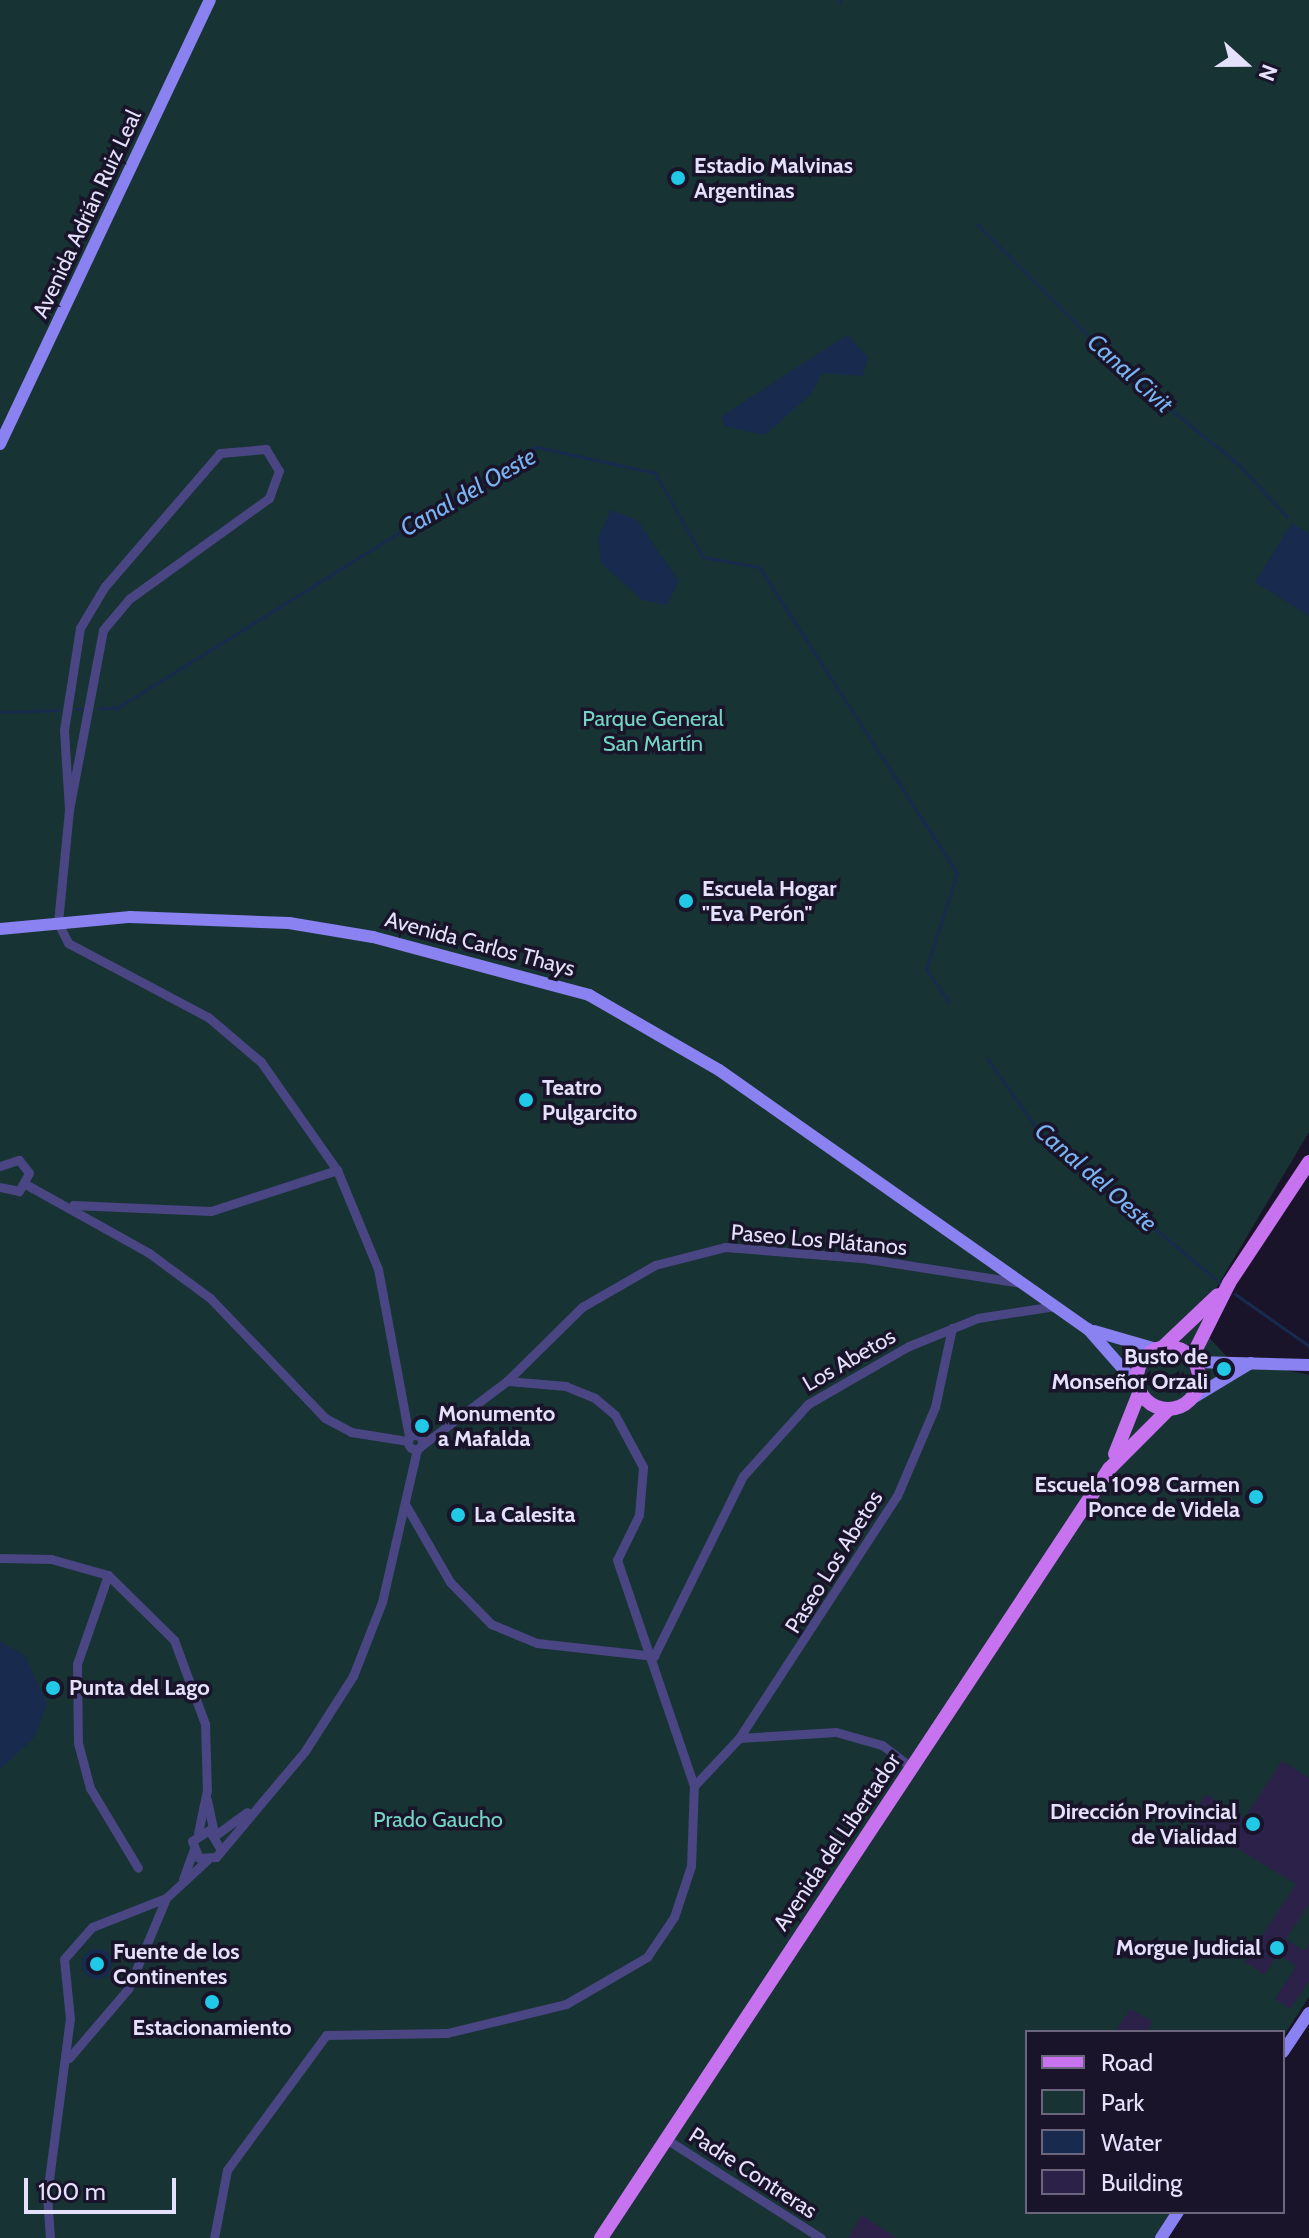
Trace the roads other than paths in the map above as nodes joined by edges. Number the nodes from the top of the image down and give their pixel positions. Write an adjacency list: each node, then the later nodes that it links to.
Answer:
1 (210, 0): 2 (street, Avenida Adrián Ruiz Leal)
2 (0, 444)
3 (69, 810): 3 (street); 4 (street)
4 (58, 923): 5 (street, Avenida Carlos Thays); 8 (street); 12 (street, Avenida Carlos Thays)
5 (0, 929)
6 (1309, 1162): 13 (main road)
7 (0, 1166): 9 (street)
8 (337, 1170): 11 (street); 25 (street)
9 (27, 1185): 10 (street); 11 (street)
10 (0, 1187)
11 (66, 1204): 25 (street)
12 (1021, 1283): 14 (street, Avenida Carlos Thays); 21 (street, Paseo Los Plátanos)
13 (1229, 1283): 17 (main road); 18 (main road)
14 (1055, 1306): 15 (street, Los Abetos); 16 (street, Avenida Carlos Thays)
15 (952, 1328): 30 (street, Los Abetos); 31 (street, Paseo Los Abetos)
16 (1088, 1329): 17 (street, Avenida Carlos Thays); 22 (street, Avenida Carlos Thays)
17 (1160, 1348): 18 (main road); 22 (main road)
18 (1194, 1360): 19 (street); 23 (main road)
19 (1251, 1363): 20 (street); 23 (street)
20 (1309, 1365)
21 (507, 1381): 25 (street, Paseo Los Plátanos); 30 (street)
22 (1139, 1388): 24 (main road); 26 (main road, Avenida del Libertador)
23 (1191, 1399): 24 (main road)
24 (1169, 1409): 26 (main road, Avenida del Libertador)
25 (414, 1442): 27 (street)
26 (1109, 1469): 32 (main road, Avenida del Libertador)
27 (404, 1504): 30 (street); 35 (street)
28 (0, 1558): 29 (street)
29 (108, 1575): 34 (street); 41 (street)
30 (654, 1656): 33 (street)
31 (739, 1738): 32 (street); 33 (street, Paseo Los Abetos)
32 (913, 1768): 47 (main road, Avenida del Libertador)
33 (694, 1786): 50 (street)
34 (207, 1796): 36 (street); 37 (street)
35 (256, 1805): 37 (street); 38 (street)
36 (198, 1833): 37 (street); 39 (street)
37 (216, 1833): 38 (street)
38 (221, 1850): 40 (street)
39 (193, 1851): 40 (street); 42 (street)
40 (207, 1860): 42 (street)
41 (138, 1868)
42 (183, 1879): 43 (street)
43 (166, 1898): 46 (street); 46 (street)
44 (1309, 2013): 45 (street)
45 (1285, 2049)
46 (66, 2064): 49 (street)
47 (666, 2139): 51 (main road, Avenida del Libertador); 52 (street, Padre Contreras)
48 (1177, 2214): 53 (street)
49 (50, 2238)
50 (214, 2238)
51 (601, 2238)
52 (821, 2238)
53 (1161, 2238)

